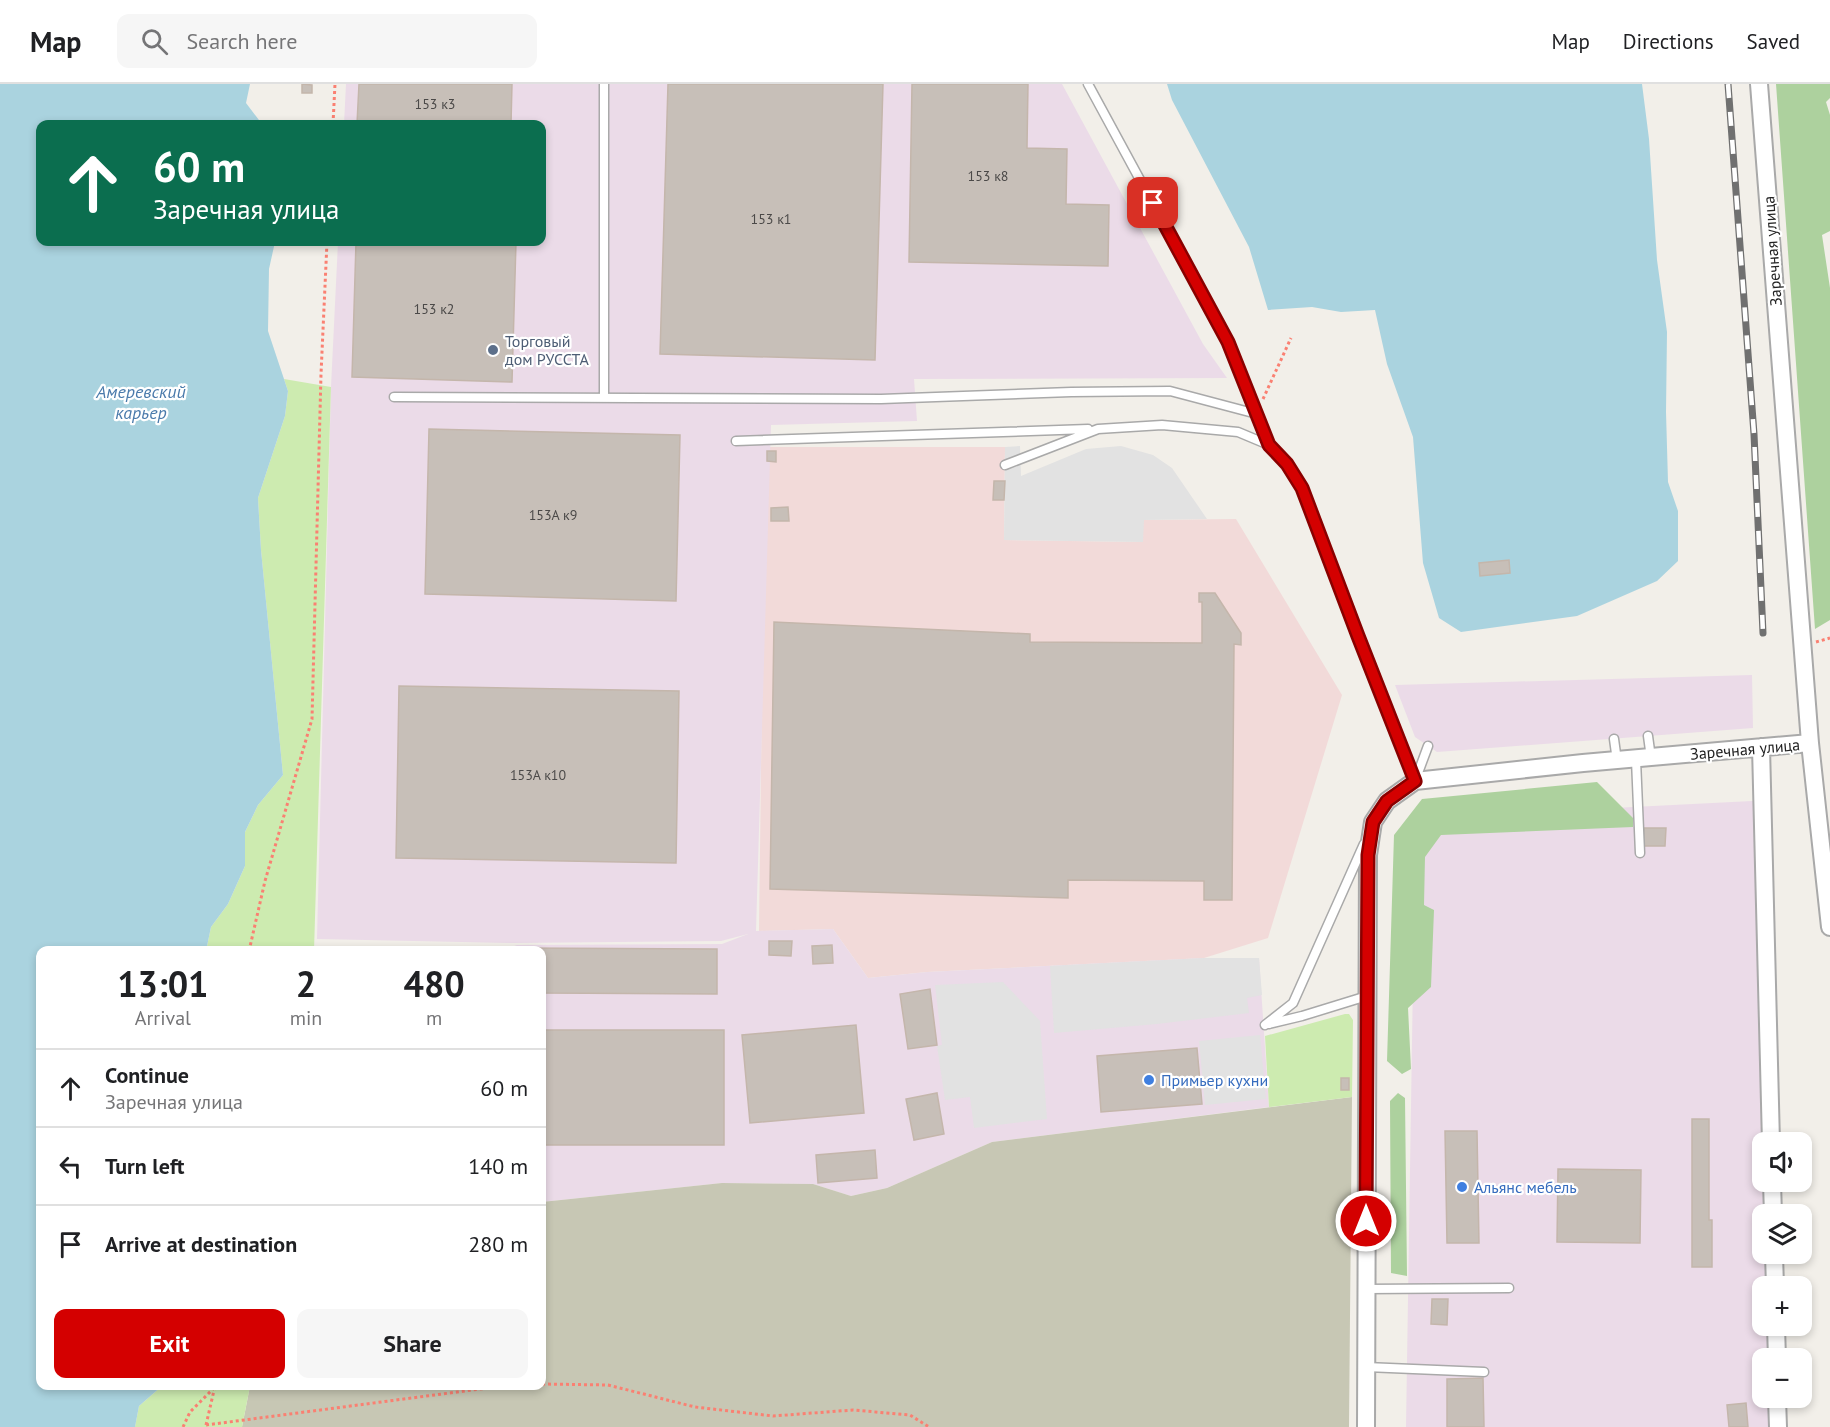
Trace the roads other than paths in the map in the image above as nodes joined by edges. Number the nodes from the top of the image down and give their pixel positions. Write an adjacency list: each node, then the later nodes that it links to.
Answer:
1 (603, 84): 5 (lane)
2 (1088, 84): 6 (lane)
3 (1759, 84): 13 (street, Заречная улица)
4 (394, 397): 5 (lane)
5 (604, 397): 6 (lane)
6 (1257, 414): 9 (lane)
7 (1098, 429): 8 (lane); 9 (lane); 10 (lane)
8 (736, 441)
9 (1269, 445): 18 (lane)
10 (1005, 465)
11 (1648, 736): 16 (lane)
12 (1614, 739): 17 (lane)
13 (1810, 743): 15 (street, Заречная улица); 21 (street)
14 (1428, 746): 18 (lane)
15 (1761, 747): 16 (street, Заречная улица); 23 (street)
16 (1643, 759): 17 (street, Заречная улица); 20 (lane)
17 (1617, 761): 18 (street, Заречная улица)
18 (1415, 781): 19 (street, Заречная улица)
19 (1373, 822): 22 (street, Заречная улица); 22 (lane)
20 (1640, 853)
21 (1830, 927)
22 (1367, 996): 25 (street, Заречная улица)
23 (1771, 1132)
24 (1509, 1288): 25 (lane)
25 (1366, 1289): 26 (street, Заречная улица)
26 (1366, 1367): 27 (lane); 29 (street, Заречная улица)
27 (1484, 1372)
28 (1778, 1408): 30 (street)
29 (1366, 1427)
30 (1778, 1427)

